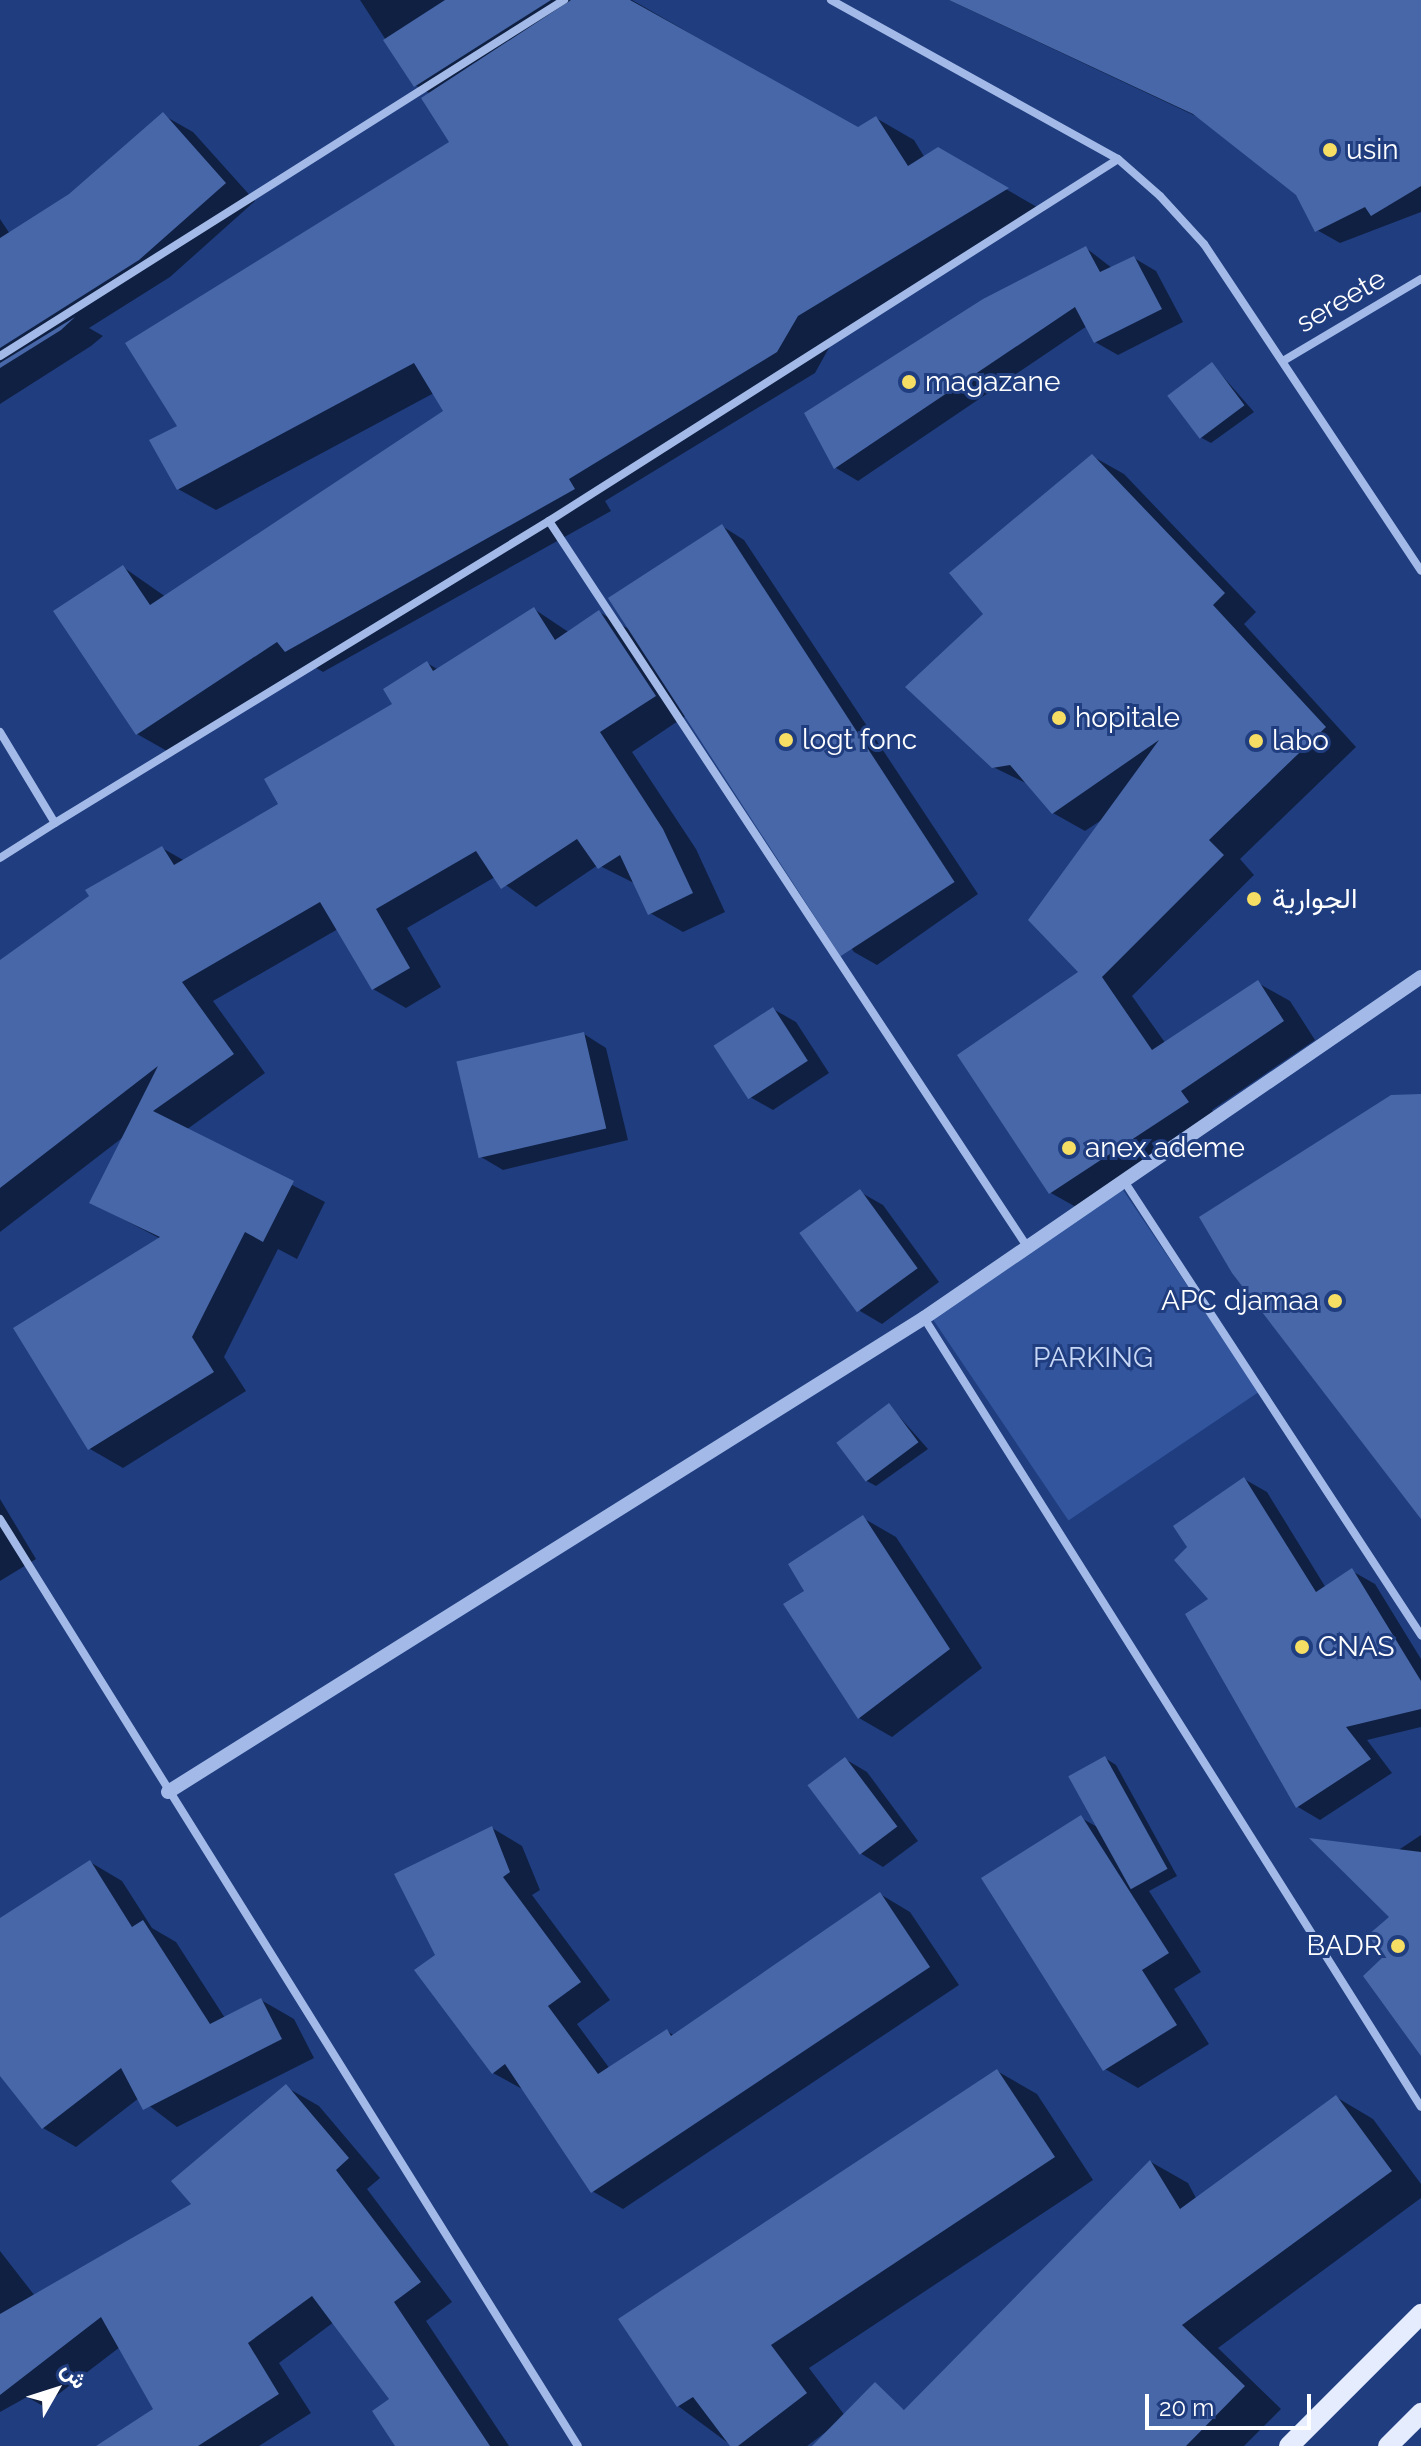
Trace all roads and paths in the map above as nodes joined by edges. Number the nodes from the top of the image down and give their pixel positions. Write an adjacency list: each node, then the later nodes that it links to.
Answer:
1 (564, 0): 5 (street)
2 (831, 0): 3 (street)
3 (1118, 159): 6 (street); 7 (street)
4 (1421, 279): 6 (street, sereete)
5 (0, 356)
6 (1283, 361): 8 (street)
7 (549, 521): 10 (street); 14 (street)
8 (1421, 571)
9 (0, 732): 10 (street)
10 (55, 823): 11 (street)
11 (0, 858)
12 (1421, 977): 13 (street)
13 (1124, 1181): 14 (street); 17 (street)
14 (1028, 1248): 15 (street)
15 (924, 1318): 18 (street); 19 (street)
16 (0, 1519): 18 (street)
17 (1421, 1635)
18 (168, 1792): 22 (street)
19 (1421, 2107)
20 (1421, 2314): 23 (main road)
21 (1421, 2413): 24 (main road)
22 (578, 2446)
23 (1289, 2446)
24 (1388, 2446)

